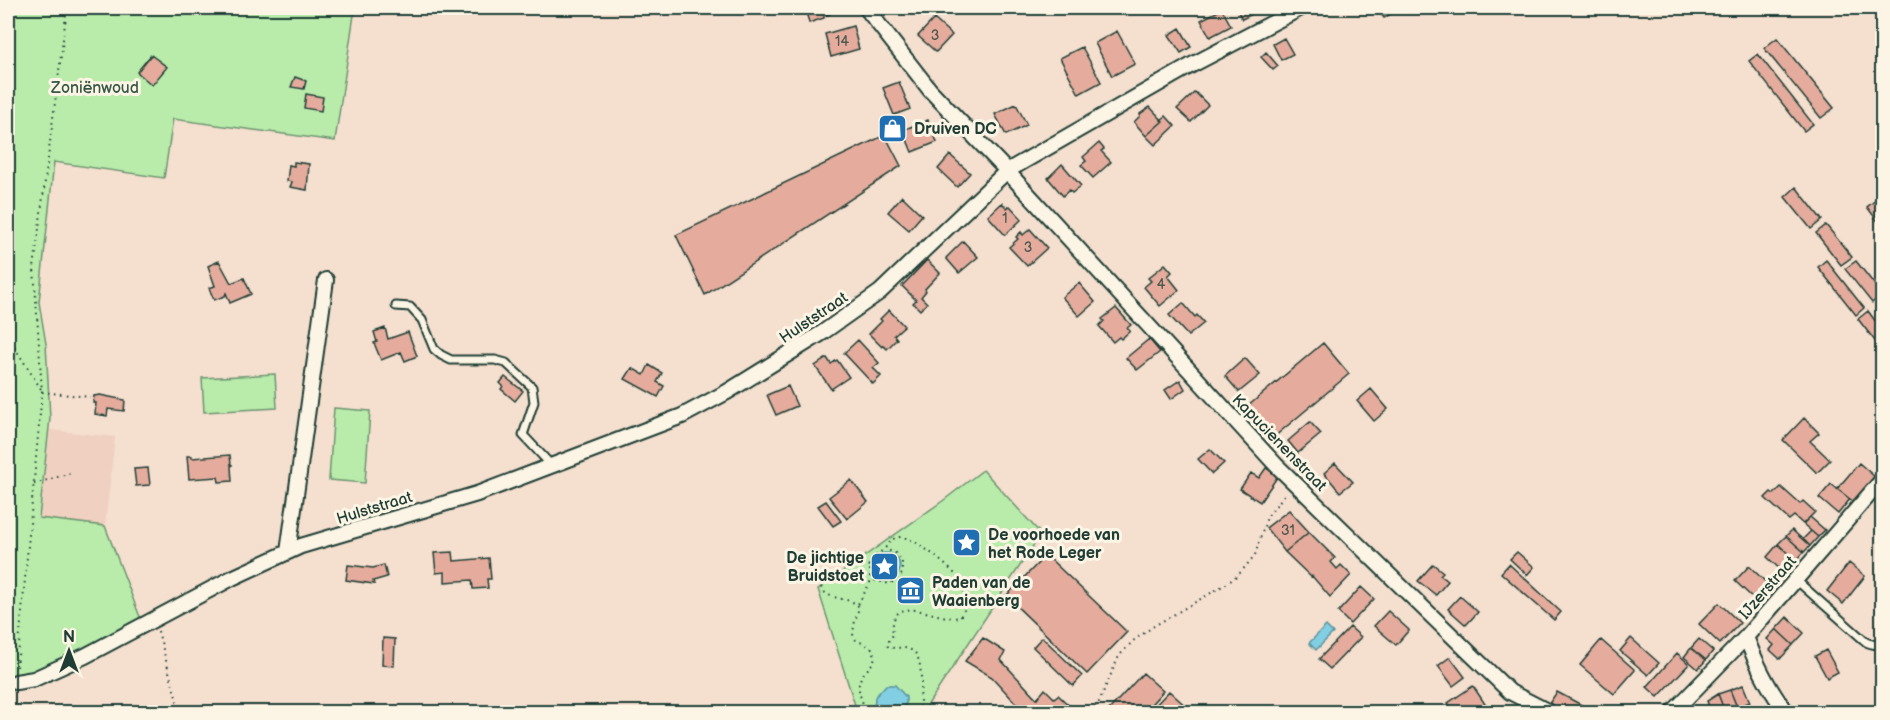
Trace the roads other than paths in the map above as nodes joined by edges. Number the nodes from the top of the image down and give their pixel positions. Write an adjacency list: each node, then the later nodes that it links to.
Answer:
1 (866, 8): 3 (street, Kapucienenstraat)
2 (1301, 8): 3 (street, Hulststraat)
3 (1007, 171): 6 (street, Hulststraat); 13 (street, Kapucienenstraat)
4 (326, 280): 8 (street)
5 (396, 306): 6 (lane)
6 (552, 466): 8 (street, Hulststraat)
7 (1882, 480): 9 (street, IJzerstraat)
8 (288, 552): 12 (street, Hulststraat)
9 (1796, 580): 10 (street, IJzerstraat); 11 (lane)
10 (1746, 637): 14 (street, IJzerstraat); 15 (street)
11 (1882, 640)
12 (16, 682)
13 (1549, 712)
14 (1673, 712)
15 (1787, 712)

